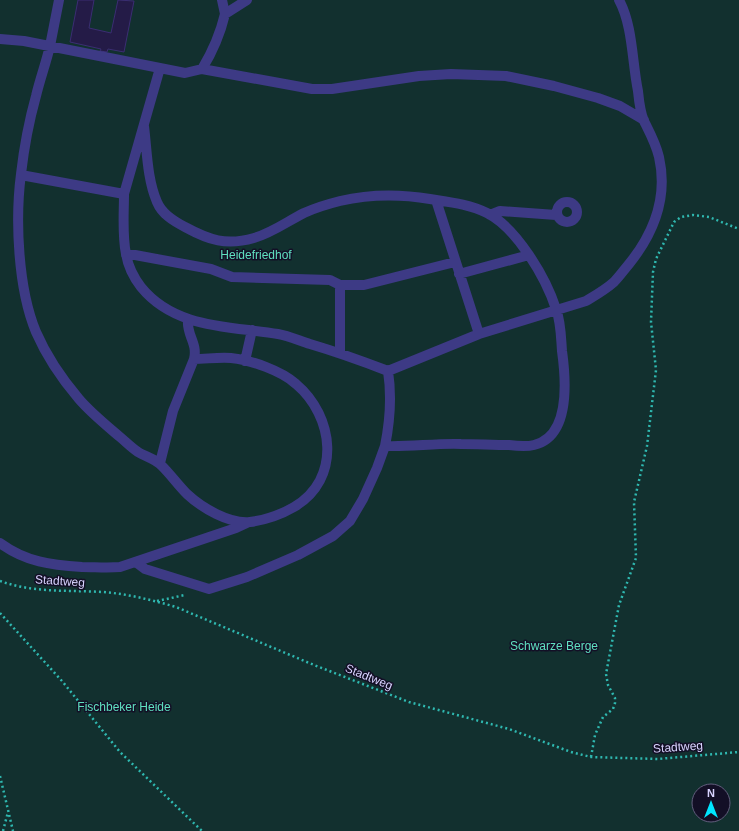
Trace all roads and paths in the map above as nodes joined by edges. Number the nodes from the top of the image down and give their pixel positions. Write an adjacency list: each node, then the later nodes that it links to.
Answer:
1 (59, 0): 7 (lane)
2 (222, 0): 5 (lane)
3 (247, 0): 5 (lane)
4 (619, 0): 10 (lane)
5 (225, 14): 9 (lane)
6 (0, 39): 7 (lane)
7 (50, 46): 8 (lane); 12 (lane)
8 (160, 68): 9 (lane); 11 (lane)
9 (202, 69): 10 (lane)
10 (644, 120): 23 (lane)
11 (144, 126): 13 (lane); 14 (lane)
12 (21, 175): 13 (lane); 32 (lane)
13 (124, 194): 18 (lane)
14 (436, 200): 15 (lane); 20 (lane)
15 (490, 215): 16 (lane); 19 (lane)
16 (556, 215)
17 (739, 229): 39 (path)
18 (126, 255): 22 (lane); 24 (lane)
19 (529, 255): 21 (lane); 23 (lane)
20 (455, 262): 21 (lane); 22 (lane)
21 (459, 274): 26 (lane)
22 (340, 285): 27 (lane)
23 (557, 310): 26 (lane); 31 (lane)
24 (188, 319): 25 (lane); 28 (lane)
25 (252, 330): 27 (lane); 29 (lane)
26 (479, 334): 30 (lane)
27 (340, 353): 30 (lane)
28 (194, 359): 29 (lane); 32 (lane)
29 (245, 361): 33 (lane)
30 (388, 371): 31 (lane)
31 (384, 446): 35 (lane)
32 (160, 463): 33 (lane)
33 (248, 522): 35 (lane)
34 (0, 543): 35 (lane)
35 (137, 562)
36 (0, 581): 39 (path, Stadtweg)
37 (0, 612): 44 (path)
38 (739, 752): 39 (path, Stadtweg)
39 (591, 757)
40 (0, 776): 41 (path)
41 (8, 809): 42 (path); 43 (path)
42 (3, 831)
43 (13, 831)
44 (202, 831)

